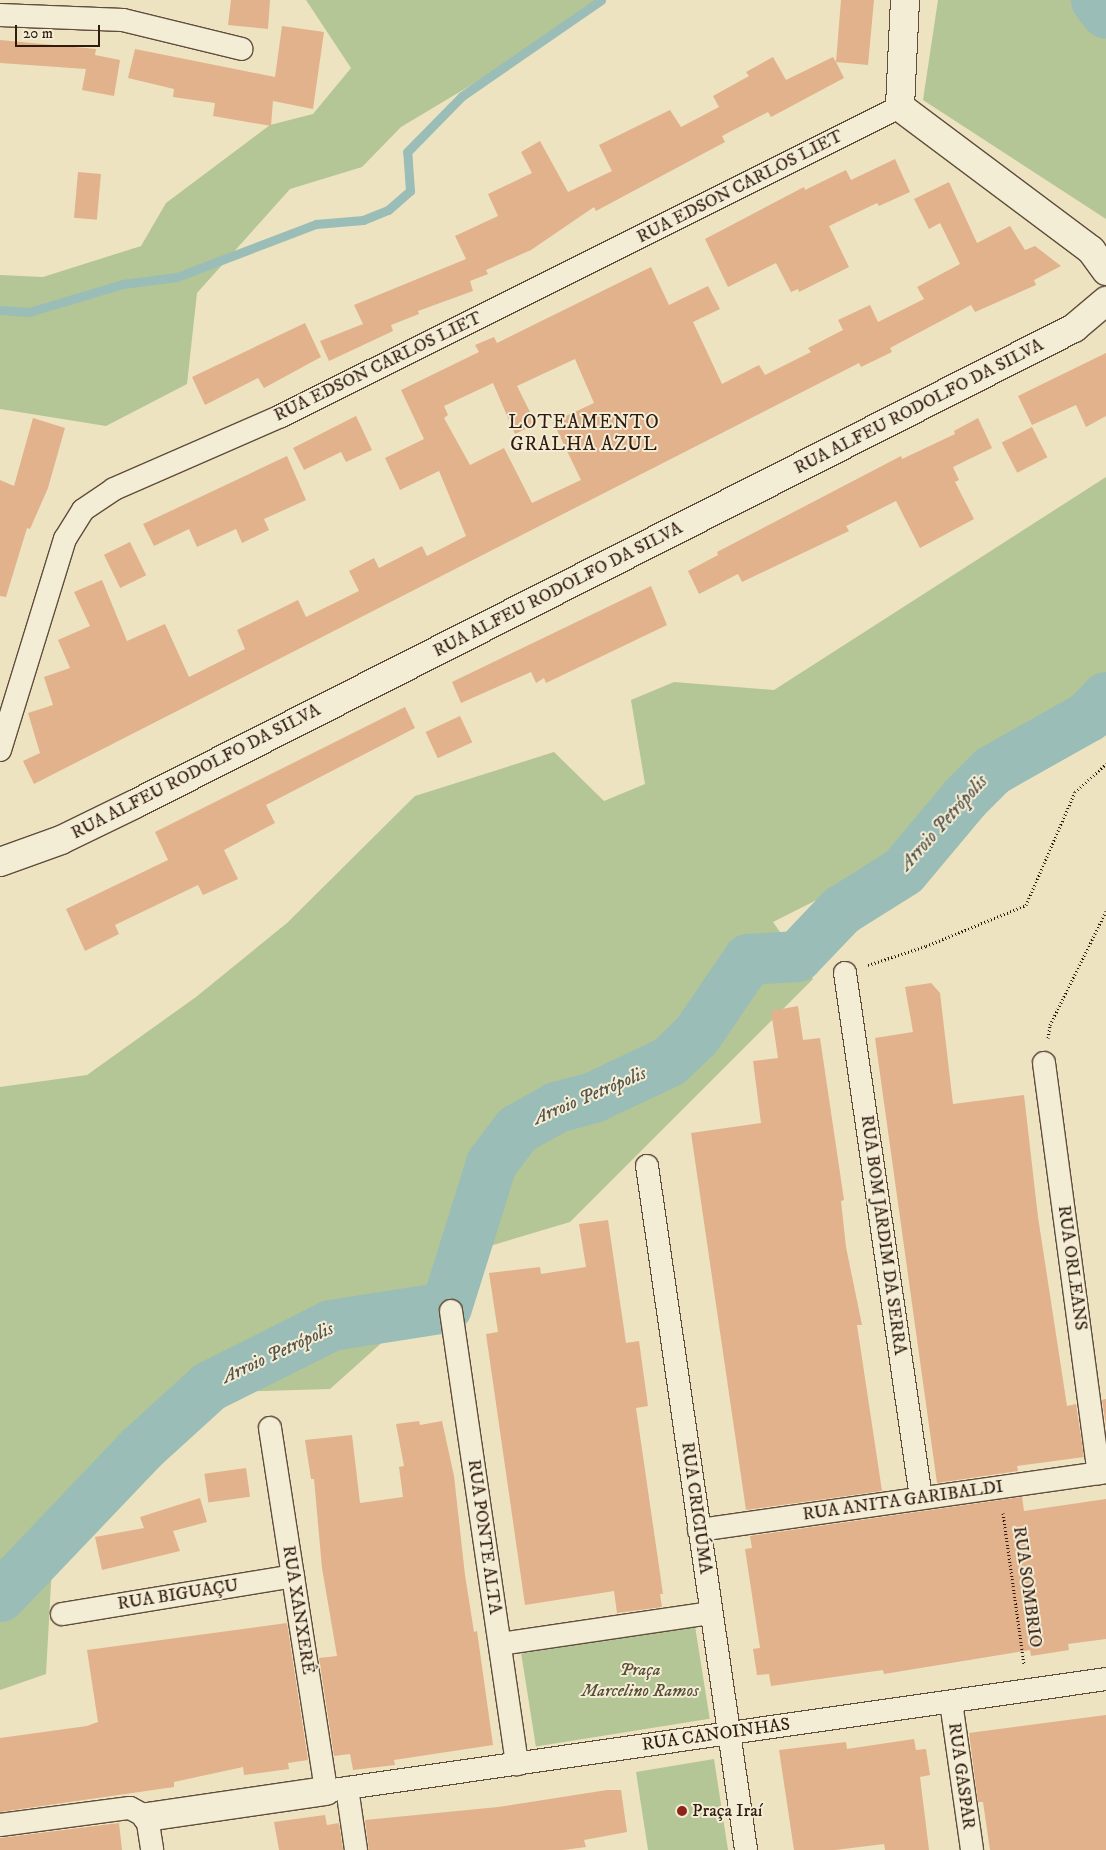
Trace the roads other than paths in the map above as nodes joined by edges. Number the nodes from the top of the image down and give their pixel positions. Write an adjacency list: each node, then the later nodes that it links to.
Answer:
1 (905, 0): 5 (street)
2 (125, 10): 3 (street); 4 (street)
3 (0, 15)
4 (242, 48)
5 (900, 107): 6 (street); 8 (street, RUA EDSON CARLOS LIET)
6 (1106, 270)
7 (1106, 301): 9 (street, RUA ALFEU RODOLFO DA SILVA)
8 (0, 750)
9 (0, 862)
10 (844, 973): 16 (street, RUA BOM JARDIM DA SERRA)
11 (1044, 1063): 15 (street, RUA ORLEANS)
12 (647, 1166): 17 (street, RUA CRICIÚMA)
13 (451, 1310): 21 (street, RUA PONTE ALTA)
14 (270, 1428): 18 (street, RUA XANXERÊ)
15 (1103, 1472): 16 (street, RUA ANITA GARIBALDI)
16 (921, 1498): 17 (street, RUA ANITA GARIBALDI)
17 (700, 1530): 19 (street, RUA CRICIÚMA)
18 (293, 1576): 20 (street, RUA BIGUAÇU); 26 (street, RUA XANXERÊ)
19 (712, 1612): 21 (street); 24 (street, RUA CRICIÚMA)
20 (62, 1614)
21 (500, 1644): 25 (street, RUA PONTE ALTA)
22 (1106, 1679): 23 (street, RUA CANOINHAS)
23 (951, 1702): 24 (street, RUA CANOINHAS); 32 (street, RUA GASPAR)
24 (729, 1733): 25 (street, RUA CANOINHAS); 31 (street, RUA CRICIÚMA)
25 (517, 1764): 26 (street, RUA CANOINHAS)
26 (337, 1790): 27 (street); 30 (street, RUA XANXERÊ)
27 (147, 1817): 28 (street); 29 (street)
28 (0, 1825)
29 (152, 1850)
30 (356, 1850)
31 (746, 1850)
32 (972, 1850)

